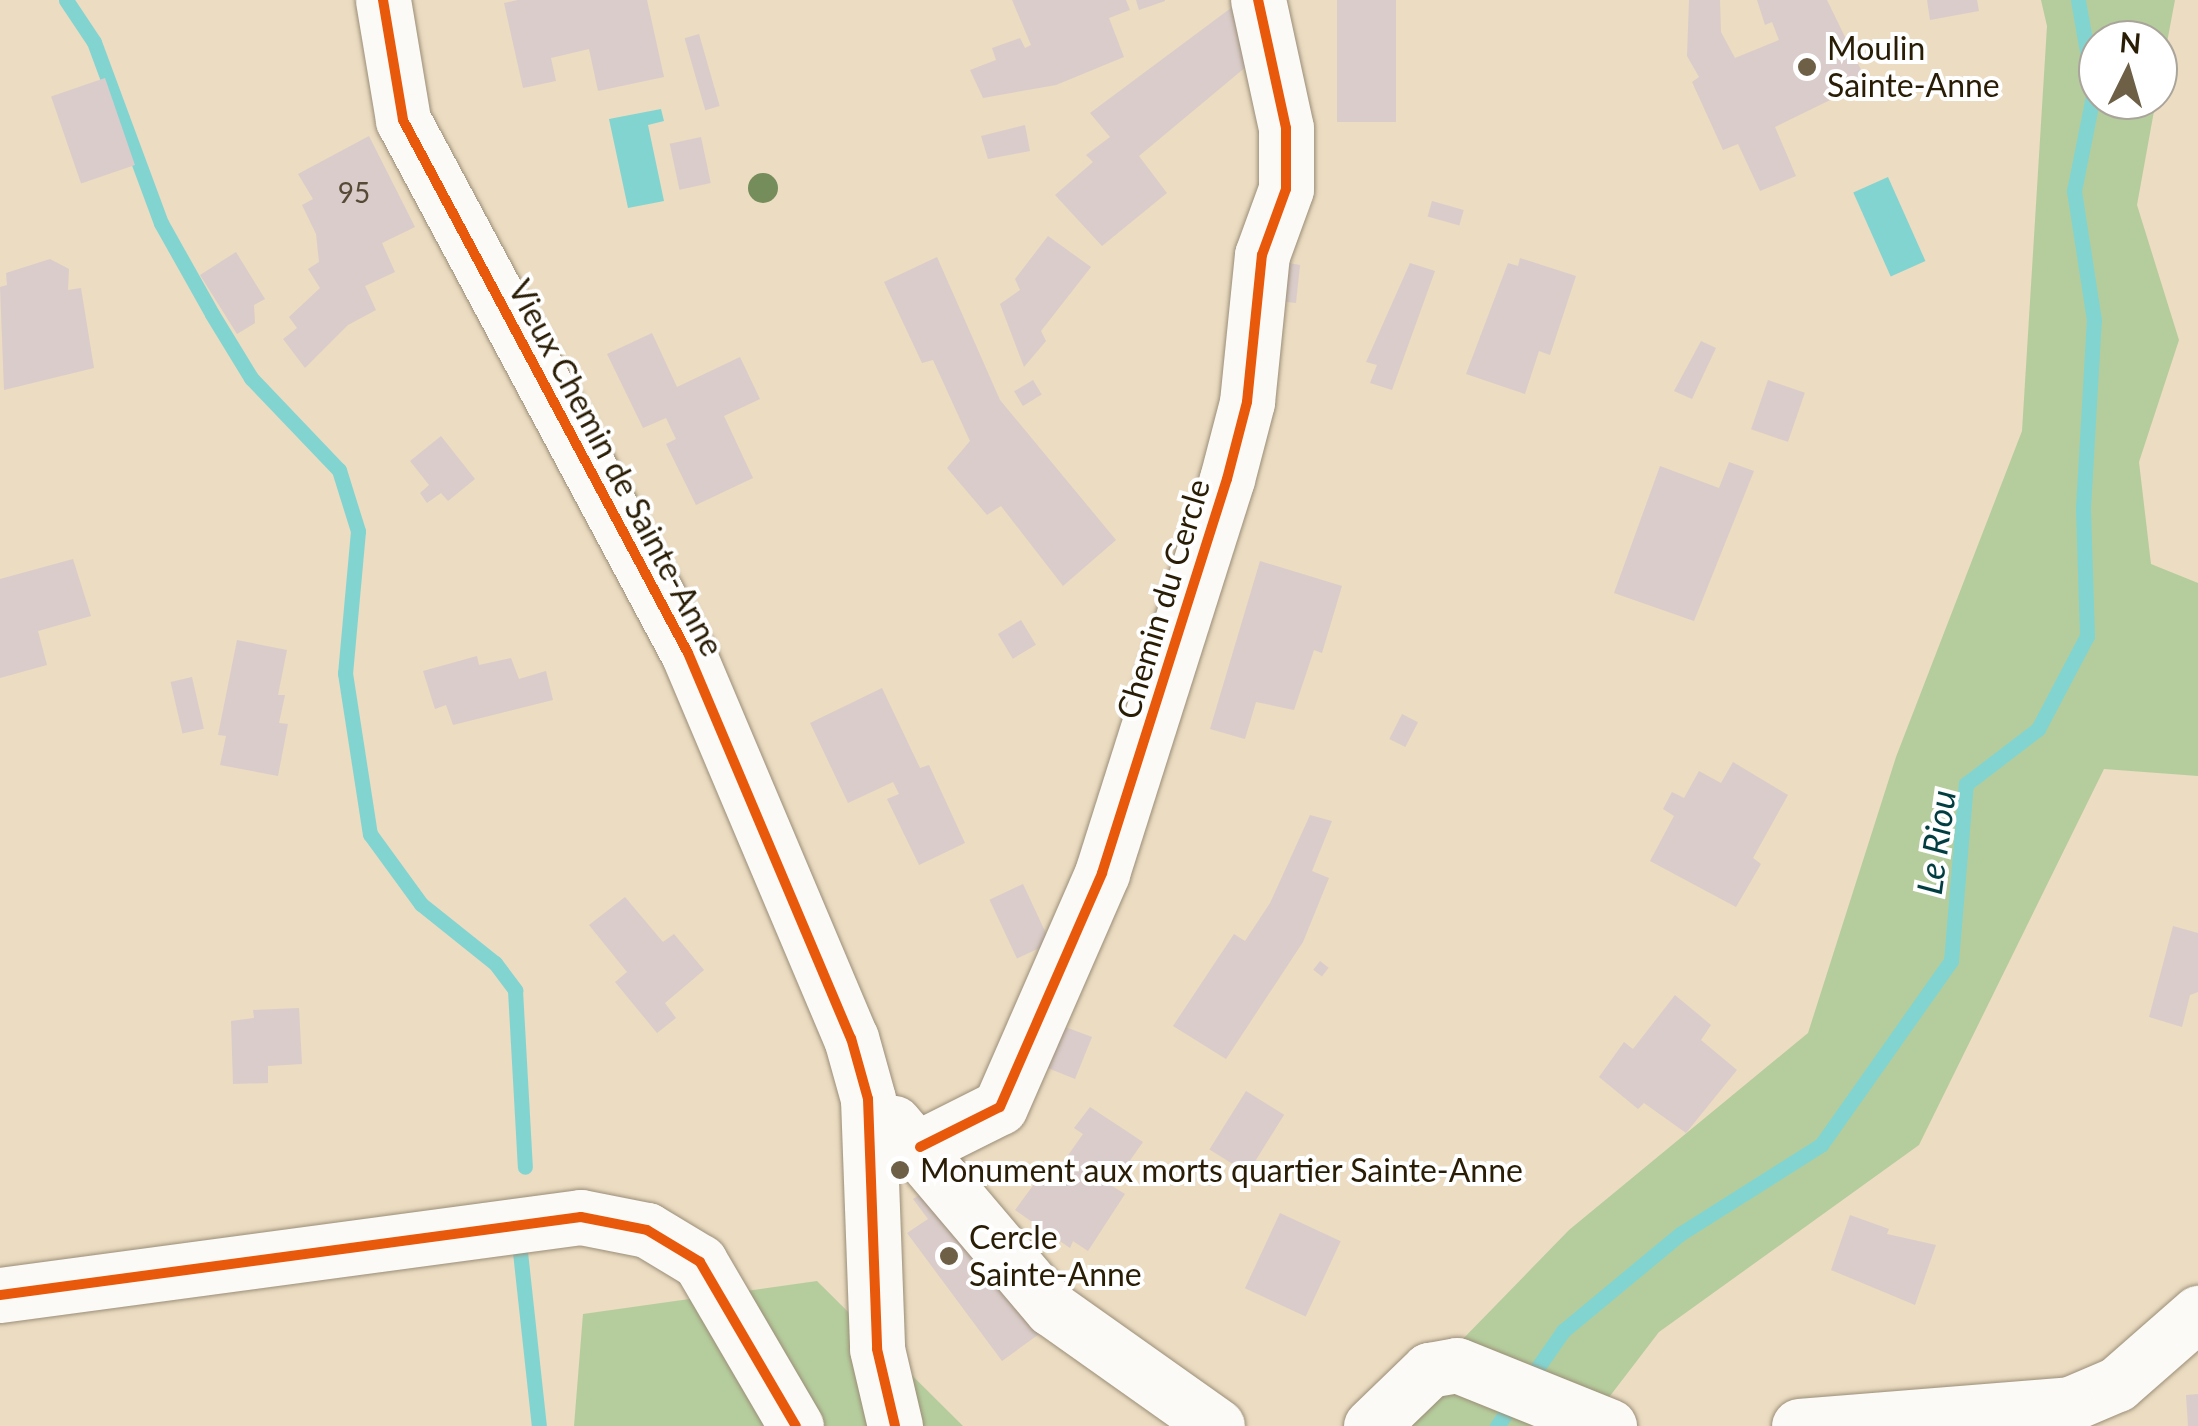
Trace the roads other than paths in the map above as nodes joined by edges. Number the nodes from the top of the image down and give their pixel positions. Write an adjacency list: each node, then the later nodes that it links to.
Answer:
1 (383, 0): 3 (street, Vieux Chemin de Sainte-Anne)
2 (1258, 0): 4 (street, Chemin du Cercle)
3 (868, 1099): 4 (street); 10 (street, Vieux Chemin de Sainte-Anne)
4 (920, 1148): 11 (street)
5 (0, 1296): 8 (street)
6 (2198, 1313): 12 (street)
7 (1386, 1409): 9 (street)
8 (777, 1414)
9 (1590, 1420)
10 (895, 1426)
11 (1217, 1426)
12 (1799, 1426)

